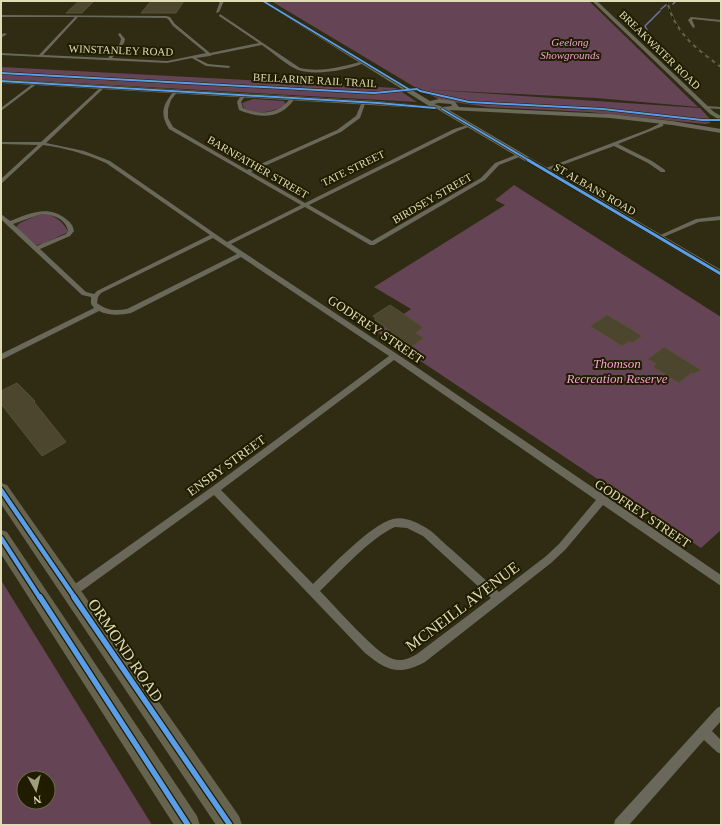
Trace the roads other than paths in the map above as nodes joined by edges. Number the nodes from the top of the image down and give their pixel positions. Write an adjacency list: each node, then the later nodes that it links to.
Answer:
1 (222, 1): 11 (street)
2 (263, 1): 17 (street)
3 (594, 1): 29 (street, BREAKWATER ROAD)
4 (1, 16): 5 (street)
5 (78, 16): 13 (street); 14 (street)
6 (721, 21): 7 (street)
7 (693, 27)
8 (5, 34): 10 (street)
9 (120, 34): 16 (street)
10 (1, 37)
11 (262, 44): 13 (street, WINSTANLEY ROAD); 17 (street)
12 (1, 54): 14 (street, WINSTANLEY ROAD)
13 (210, 55): 15 (street, WINSTANLEY ROAD)
14 (40, 56): 16 (street, WINSTANLEY ROAD)
15 (194, 58): 16 (street, WINSTANLEY ROAD); 18 (street)
16 (109, 59)
17 (364, 62): 23 (street)
18 (229, 68)
19 (1, 81): 20 (street)
20 (36, 83): 21 (street); 33 (street)
21 (103, 87): 22 (street); 42 (street)
22 (176, 91): 24 (street); 47 (street, BARNFATHER STREET)
23 (413, 92): 27 (street); 28 (street)
24 (244, 95): 25 (street); 25 (street)
25 (293, 98): 26 (street)
26 (364, 102): 28 (street); 47 (street)
27 (447, 102): 28 (street); 32 (street); 34 (street)
28 (432, 105): 31 (street)
29 (706, 107): 30 (street); 35 (street, BREAKWATER ROAD)
30 (721, 108)
31 (442, 109): 32 (street); 37 (street, ST ALBANS ROAD)
32 (455, 109): 34 (street); 37 (street)
33 (1, 110)
34 (502, 110): 38 (street)
35 (712, 113): 36 (street, BREAKWATER ROAD); 40 (street, BREAKWATER ROAD)
36 (721, 119)
37 (460, 120): 39 (street, ST ALBANS ROAD)
38 (662, 122): 40 (street); 43 (street)
39 (469, 125): 44 (street, ST ALBANS ROAD); 49 (street, TATE STREET)
40 (721, 128)
41 (1, 144): 42 (street, GODFREY STREET)
42 (43, 144): 48 (street); 53 (street, GODFREY STREET)
43 (614, 144): 45 (street); 46 (street)
44 (520, 155): 45 (street, ST ALBANS ROAD); 56 (street, BIRDSEY STREET)
45 (544, 170): 54 (street, ST ALBANS ROAD)
46 (663, 171)
47 (246, 172): 49 (street, BARNFATHER STREET)
48 (1, 182)
49 (304, 205): 55 (street, TATE STREET); 56 (street, BARNFATHER STREET)
50 (1, 216): 52 (street)
51 (721, 218): 54 (street)
52 (9, 224): 57 (street); 57 (street)
53 (214, 235): 55 (street, GODFREY STREET); 60 (street)
54 (659, 237): 59 (street, ST ALBANS ROAD)
55 (227, 244): 58 (street, GODFREY STREET)
56 (372, 244)
57 (36, 249): 60 (street)
58 (241, 254): 61 (street); 62 (street, GODFREY STREET)
59 (721, 274)
60 (95, 296): 61 (street)
61 (99, 308): 63 (street)
62 (394, 356): 65 (street, ENSBY STREET); 66 (street, GODFREY STREET)
63 (1, 357)
64 (1, 490): 70 (highway, ORMOND ROAD)
65 (215, 490): 69 (street, MCNEILL AVENUE); 70 (street, ENSBY STREET)
66 (602, 499): 68 (street, GODFREY STREET); 71 (street, MCNEILL AVENUE)
67 (1, 538): 75 (highway)
68 (721, 580)
69 (313, 591): 71 (street, MCNEILL AVENUE); 71 (street)
70 (72, 592): 76 (highway, ORMOND ROAD)
71 (498, 598)
72 (721, 712): 73 (street)
73 (704, 731): 74 (street); 77 (street)
74 (721, 748)
75 (188, 825)
76 (230, 825)
77 (620, 825)

